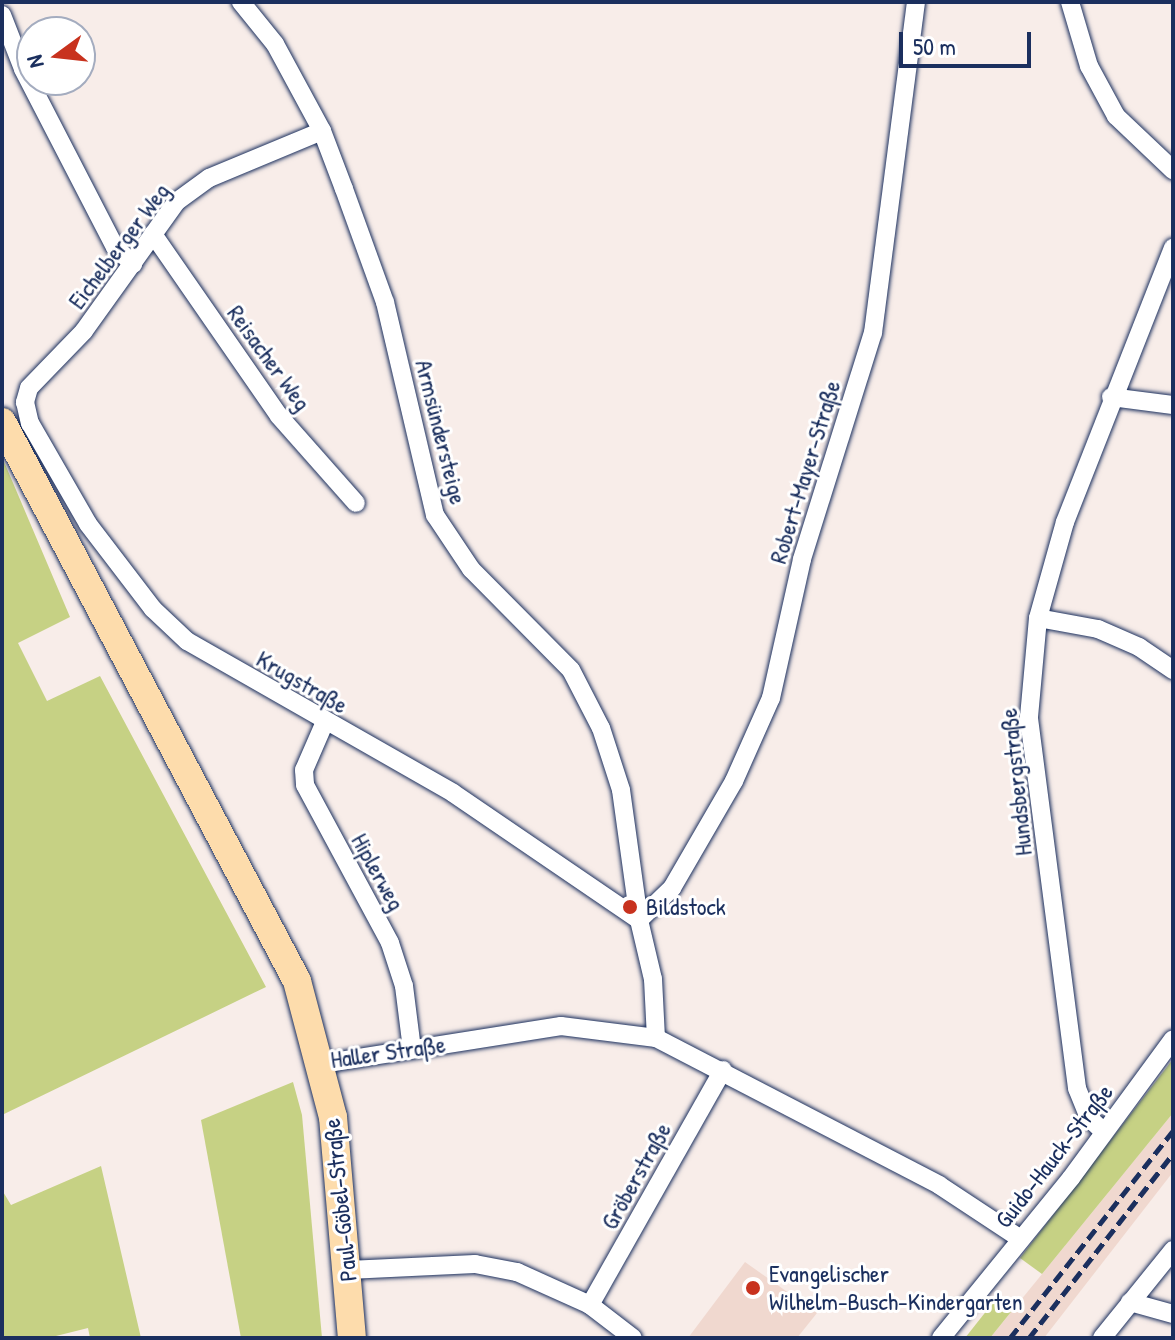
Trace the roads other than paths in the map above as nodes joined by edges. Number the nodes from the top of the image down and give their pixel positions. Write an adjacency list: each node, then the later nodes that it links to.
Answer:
1 (241, 2): 5 (street, Armsündersteige)
2 (916, 2): 18 (street, Robert-Mayer-Straße)
3 (1070, 2): 6 (street)
4 (2, 15): 9 (street)
5 (322, 131): 7 (street, Eichelberger Weg); 18 (street, Armsündersteige)
6 (1173, 170)
7 (153, 234): 9 (street, Eichelberger Weg); 14 (street, Reisacher Weg)
8 (1173, 248): 10 (street, Hundsbergstraße)
9 (133, 264): 11 (street, Eichelberger Weg)
10 (1111, 397): 12 (street); 15 (street, Hundsbergstraße)
11 (25, 402): 17 (street, Krugstraße)
12 (1173, 405)
13 (2, 422): 22 (main road, Haller Straße)
14 (356, 503)
15 (1038, 618): 16 (street); 24 (street, Hundsbergstraße)
16 (1173, 670)
17 (324, 724): 18 (street, Krugstraße); 21 (street, Hiplerweg)
18 (639, 920): 19 (street, Armsündersteige)
19 (656, 1038): 21 (street, Haller Straße); 23 (street, Haller Straße)
20 (1173, 1039): 24 (street, Guido-Hauck-Straße)
21 (412, 1049): 22 (street, Haller Straße)
22 (321, 1064): 27 (main road, Paul-Göbel-Straße)
23 (723, 1070): 25 (street, Haller Straße); 29 (street, Gröberstraße)
24 (1104, 1132): 25 (street, Guido-Hauck-Straße)
25 (1021, 1239): 33 (street, Guido-Hauck-Straße)
26 (1173, 1250): 28 (street)
27 (348, 1270): 29 (street); 31 (main road, Paul-Göbel-Straße)
28 (1130, 1302): 30 (street); 34 (street)
29 (590, 1305): 32 (street)
30 (1173, 1314)
31 (352, 1338)
32 (633, 1338)
33 (941, 1338)
34 (1102, 1338)

